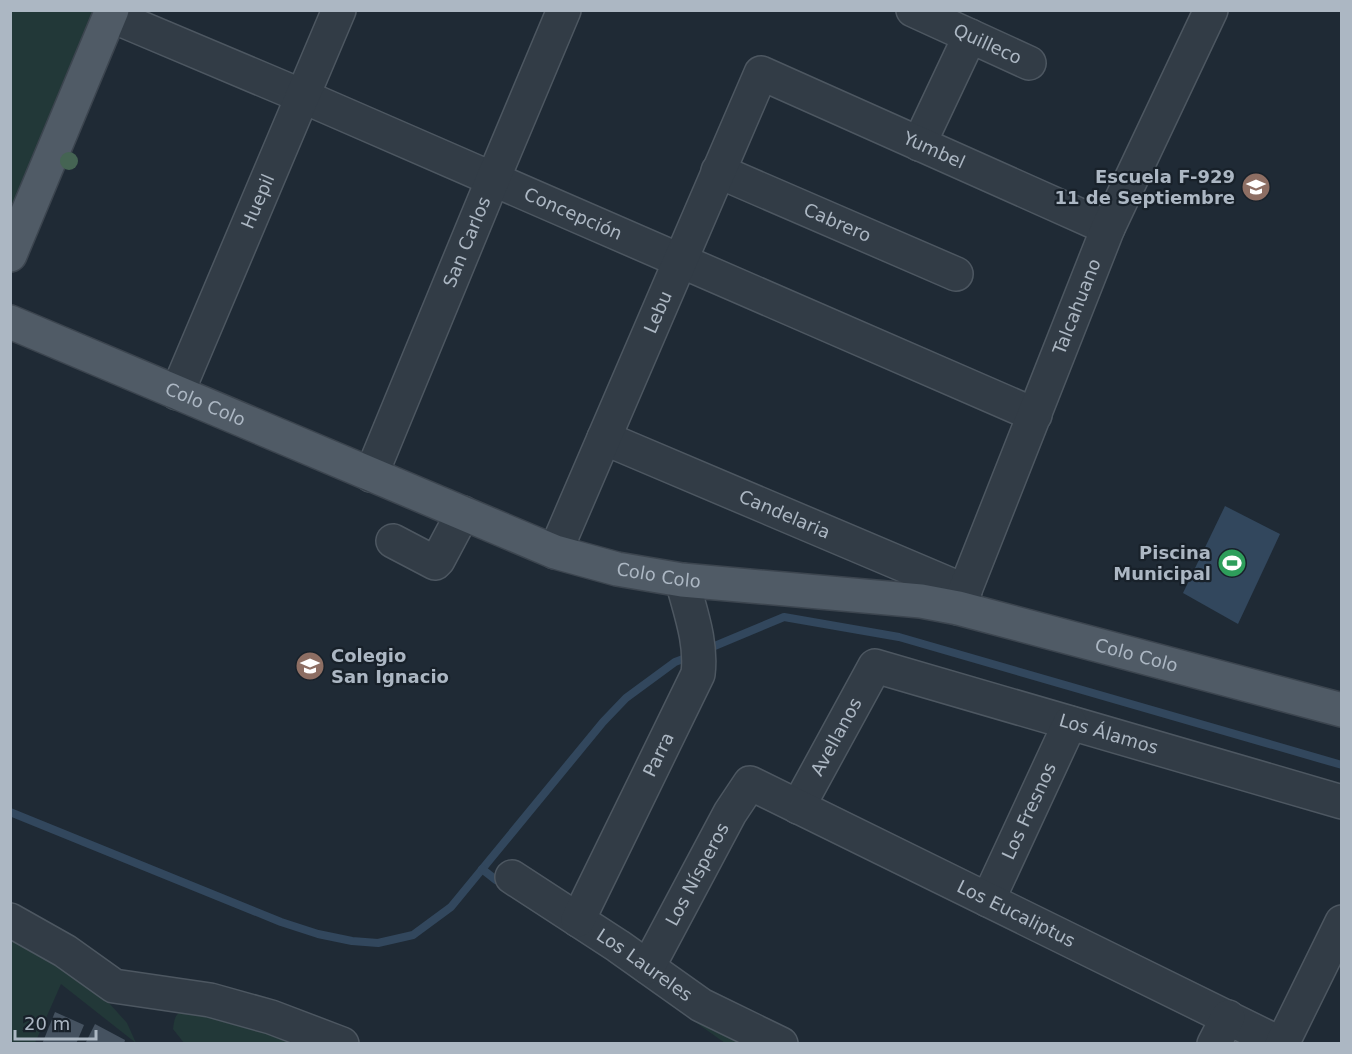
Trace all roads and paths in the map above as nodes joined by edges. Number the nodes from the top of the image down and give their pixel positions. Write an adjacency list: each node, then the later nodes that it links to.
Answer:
1 (339, 10): 9 (street, Huepil)
2 (564, 10): 12 (street, San Carlos)
3 (913, 10): 6 (street, Quilleco)
4 (1211, 10): 13 (street, Talcahuano)
5 (111, 13): 9 (street, Concepción); 14 (main road)
6 (970, 36): 7 (street, Quilleco); 10 (street)
7 (1029, 63)
8 (761, 73): 10 (street, Yumbel); 11 (street, Lebu)
9 (302, 96): 12 (street, Concepción); 18 (street, Huepil)
10 (918, 144): 13 (street, Yumbel)
11 (718, 171): 15 (street, Lebu); 16 (street, Cabrero)
12 (493, 179): 15 (street, Concepción); 21 (street, San Carlos)
13 (1108, 228): 19 (street, Talcahuano)
14 (10, 255)
15 (680, 261): 19 (street, Concepción); 20 (street, Lebu)
16 (956, 274)
17 (10, 322): 18 (main road, Colo Colo)
18 (177, 393): 21 (main road, Colo Colo)
19 (1035, 415): 26 (street, Talcahuano)
20 (604, 438): 24 (street, Lebu); 26 (street, Candelaria)
21 (371, 475): 22 (main road, Colo Colo)
22 (463, 513): 23 (street); 24 (main road, Colo Colo)
23 (393, 541)
24 (555, 552): 25 (main road, Colo Colo)
25 (682, 580): 26 (main road, Colo Colo); 36 (street, Parra)
26 (962, 599): 28 (main road, Colo Colo)
27 (875, 666): 29 (street, Los Álamos); 32 (street, Avellanos)
28 (1341, 710)
29 (1070, 723): 31 (street, Los Álamos); 34 (street, Los Fresnos)
30 (750, 783): 32 (street, Los Eucaliptus); 38 (street, Los Nísperos)
31 (1341, 802)
32 (798, 807): 34 (street, Los Eucaliptus)
33 (512, 877): 36 (street, Los Laureles)
34 (988, 900): 39 (street, Los Eucaliptus)
35 (10, 920): 40 (street)
36 (578, 920): 38 (street, Los Laureles)
37 (1341, 922): 42 (street)
38 (648, 967): 41 (street, Los Laureles)
39 (1221, 1030): 42 (street, Los Eucaliptus)
40 (342, 1044)
41 (781, 1044)
42 (1282, 1044)

